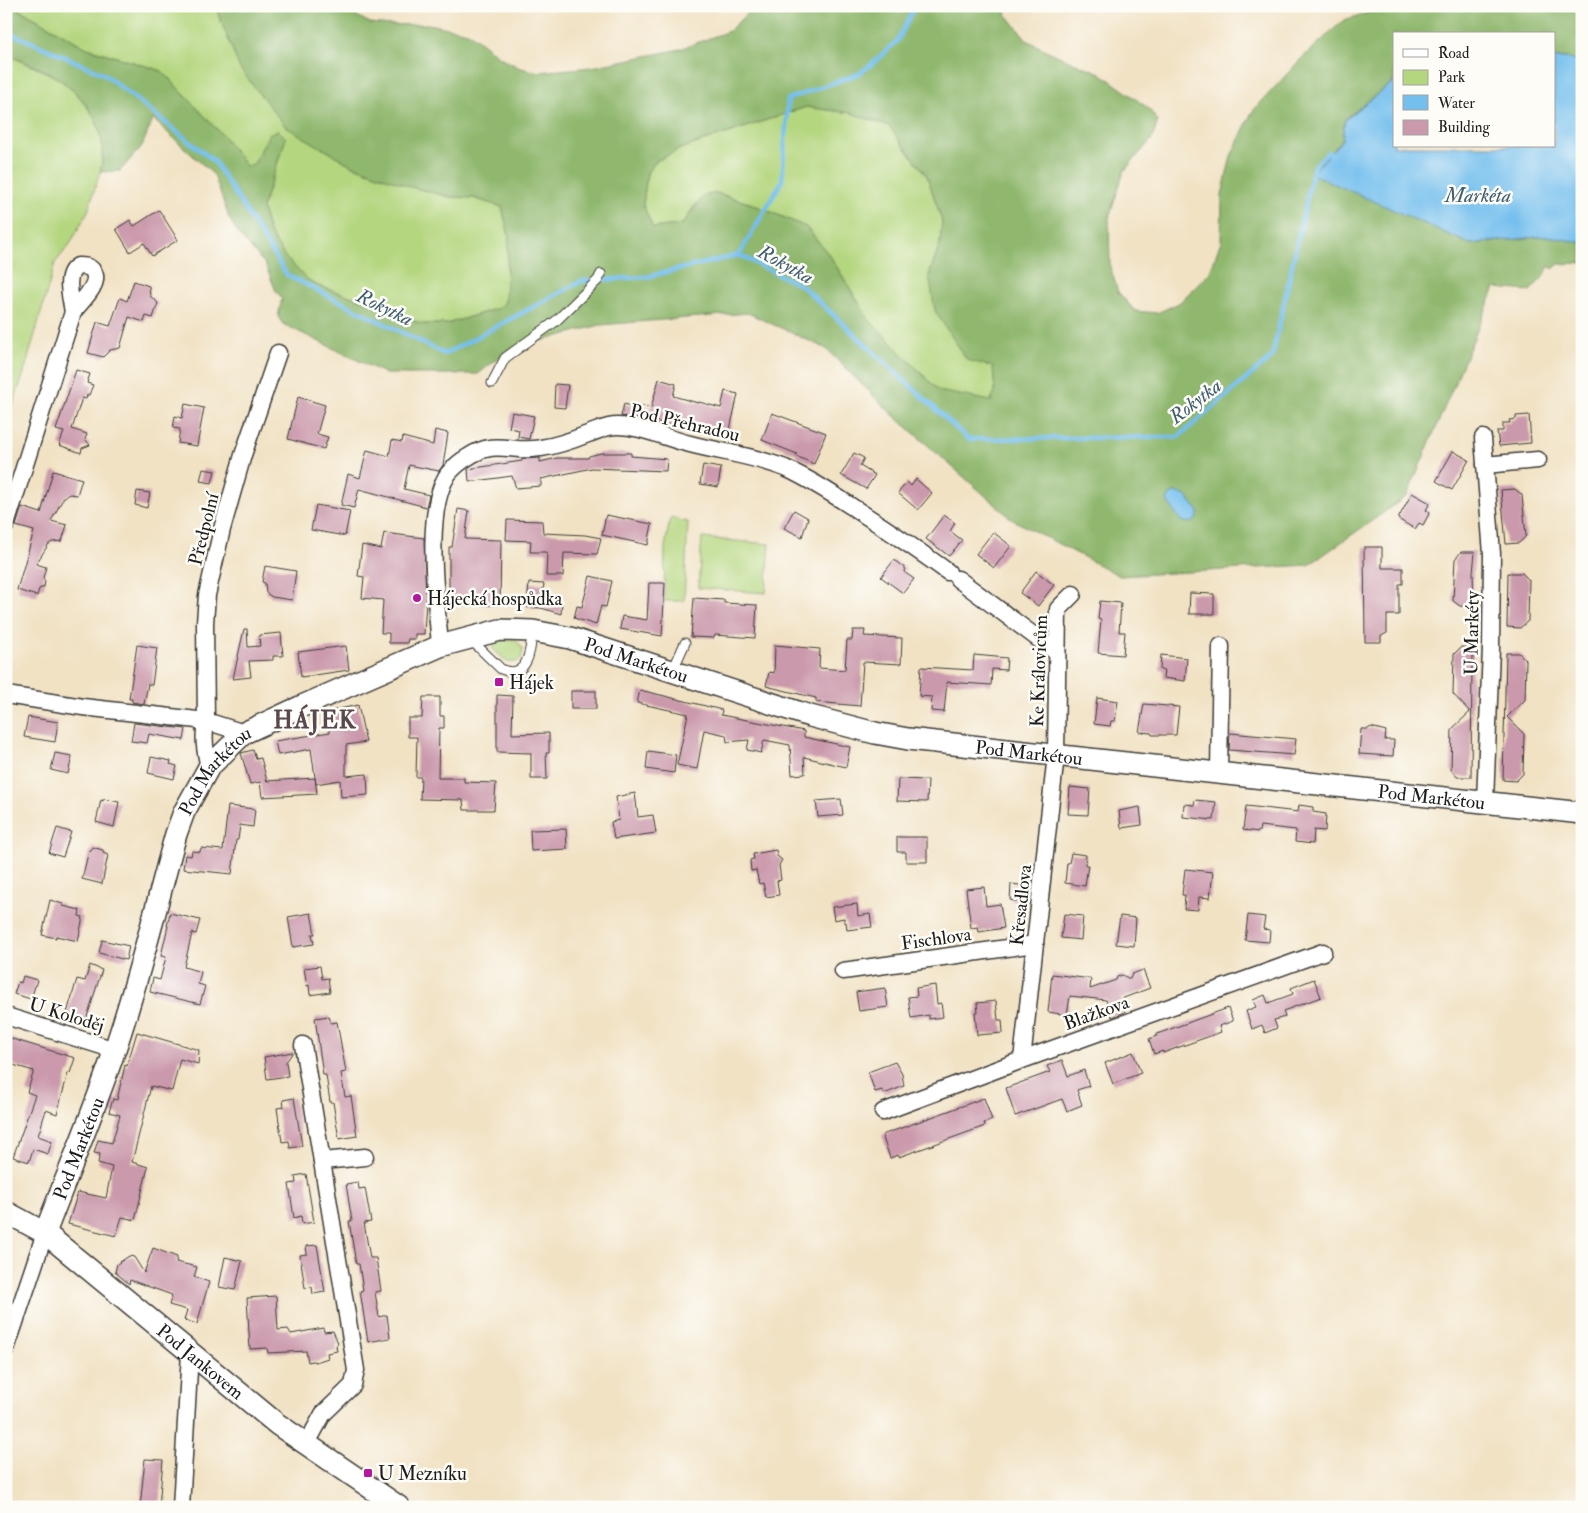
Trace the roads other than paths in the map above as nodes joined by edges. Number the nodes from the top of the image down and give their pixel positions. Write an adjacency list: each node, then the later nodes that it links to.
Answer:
1 (601, 274): 4 (lane)
2 (73, 312): 8 (street)
3 (278, 353): 18 (street, Předpolní)
4 (492, 384)
5 (1483, 438): 7 (street, U Markéty)
6 (1538, 460): 7 (street)
7 (1485, 464): 23 (street, U Markéty)
8 (6, 526)
9 (1073, 594): 15 (street, Ke Královicům)
10 (532, 631): 11 (street, Pod Markétou); 11 (lane); 16 (street, Pod Markétou)
11 (470, 638): 13 (street, Pod Markétou)
12 (685, 643): 16 (lane)
13 (440, 646): 15 (street, Pod Přehradou); 19 (street, Pod Markétou)
14 (1221, 646): 22 (street)
15 (1056, 652): 20 (street, Ke Královicům)
16 (672, 672): 20 (street, Pod Markétou)
17 (6, 695): 18 (street)
18 (206, 721): 19 (street); 21 (street, Předpolní)
19 (244, 733): 21 (street, Pod Markétou)
20 (1056, 755): 22 (street, Pod Markétou); 25 (street, Křesadlova)
21 (209, 767): 30 (street, Pod Markétou)
22 (1219, 773): 23 (street, Pod Markétou)
23 (1485, 802): 24 (street, Pod Markétou)
24 (1582, 813)
25 (1035, 944): 27 (street, Fischlova); 31 (street, Křesadlova)
26 (1323, 952): 31 (street, Blažkova)
27 (843, 971)
28 (6, 1016): 30 (street, U Koloděj)
29 (303, 1045): 34 (street)
30 (115, 1050): 36 (street, Pod Markétou)
31 (1022, 1060): 32 (street, Blažkova)
32 (883, 1112)
33 (365, 1157): 34 (street)
34 (322, 1161): 39 (street)
35 (6, 1212): 36 (street, Pod Jankovem)
36 (45, 1233): 37 (street); 38 (street, Pod Jankovem)
37 (7, 1343)
38 (190, 1353): 39 (street, Pod Jankovem); 40 (street)
39 (306, 1445): 41 (street, Pod Jankovem)
40 (181, 1507)
41 (399, 1507)

